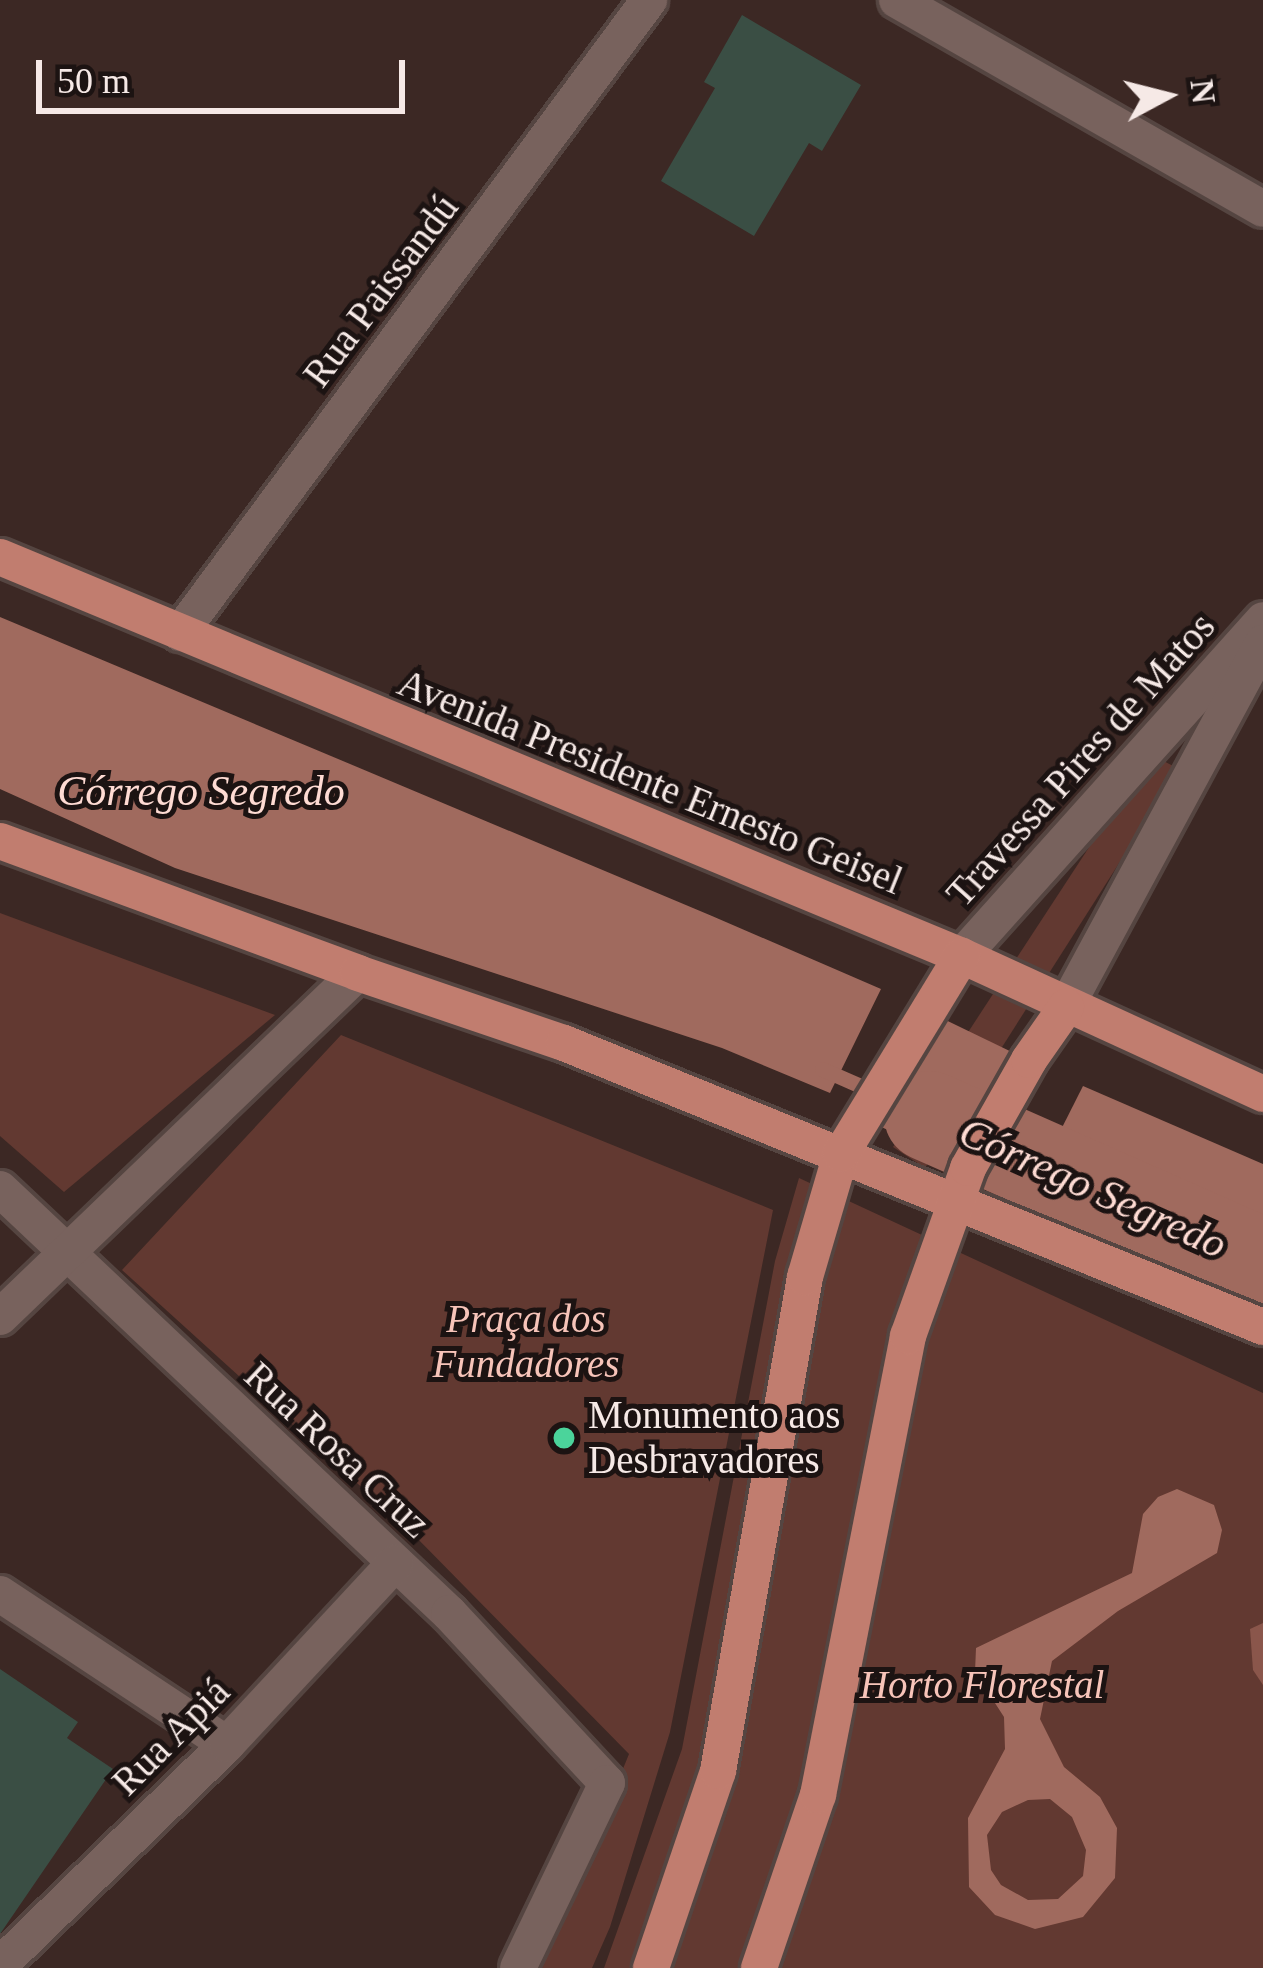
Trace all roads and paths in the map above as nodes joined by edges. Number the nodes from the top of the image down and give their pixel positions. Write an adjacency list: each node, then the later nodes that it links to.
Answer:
1 (650, 0): 6 (street, Rua Paissandú)
2 (897, 0): 3 (street)
3 (1263, 209)
4 (0, 557): 6 (main road, Avenida Presidente Ernesto Geisel)
5 (1263, 620): 9 (street, Travessa Pires de Matos)
6 (180, 633): 9 (main road, Avenida Presidente Ernesto Geisel)
7 (1263, 643): 11 (street, Travessa Pires de Matos)
8 (0, 841): 10 (main road)
9 (962, 956): 11 (main road, Avenida Presidente Ernesto Geisel); 13 (main road)
10 (358, 974): 13 (main road); 16 (street)
11 (1066, 1007): 12 (main road, Avenida Presidente Ernesto Geisel); 15 (main road)
12 (1263, 1094)
13 (842, 1154): 15 (main road); 24 (main road)
14 (0, 1189): 16 (street, Rua Rosa Cruz)
15 (952, 1204): 18 (main road); 25 (main road)
16 (66, 1253): 17 (street); 19 (street, Rua Rosa Cruz)
17 (0, 1317)
18 (1263, 1327)
19 (395, 1562): 21 (street, Rua Apiá); 23 (street, Rua Rosa Cruz)
20 (0, 1594): 21 (street)
21 (227, 1744): 22 (street, Rua Apiá)
22 (0, 1965)
23 (518, 1968)
24 (651, 1968)
25 (759, 1968)

